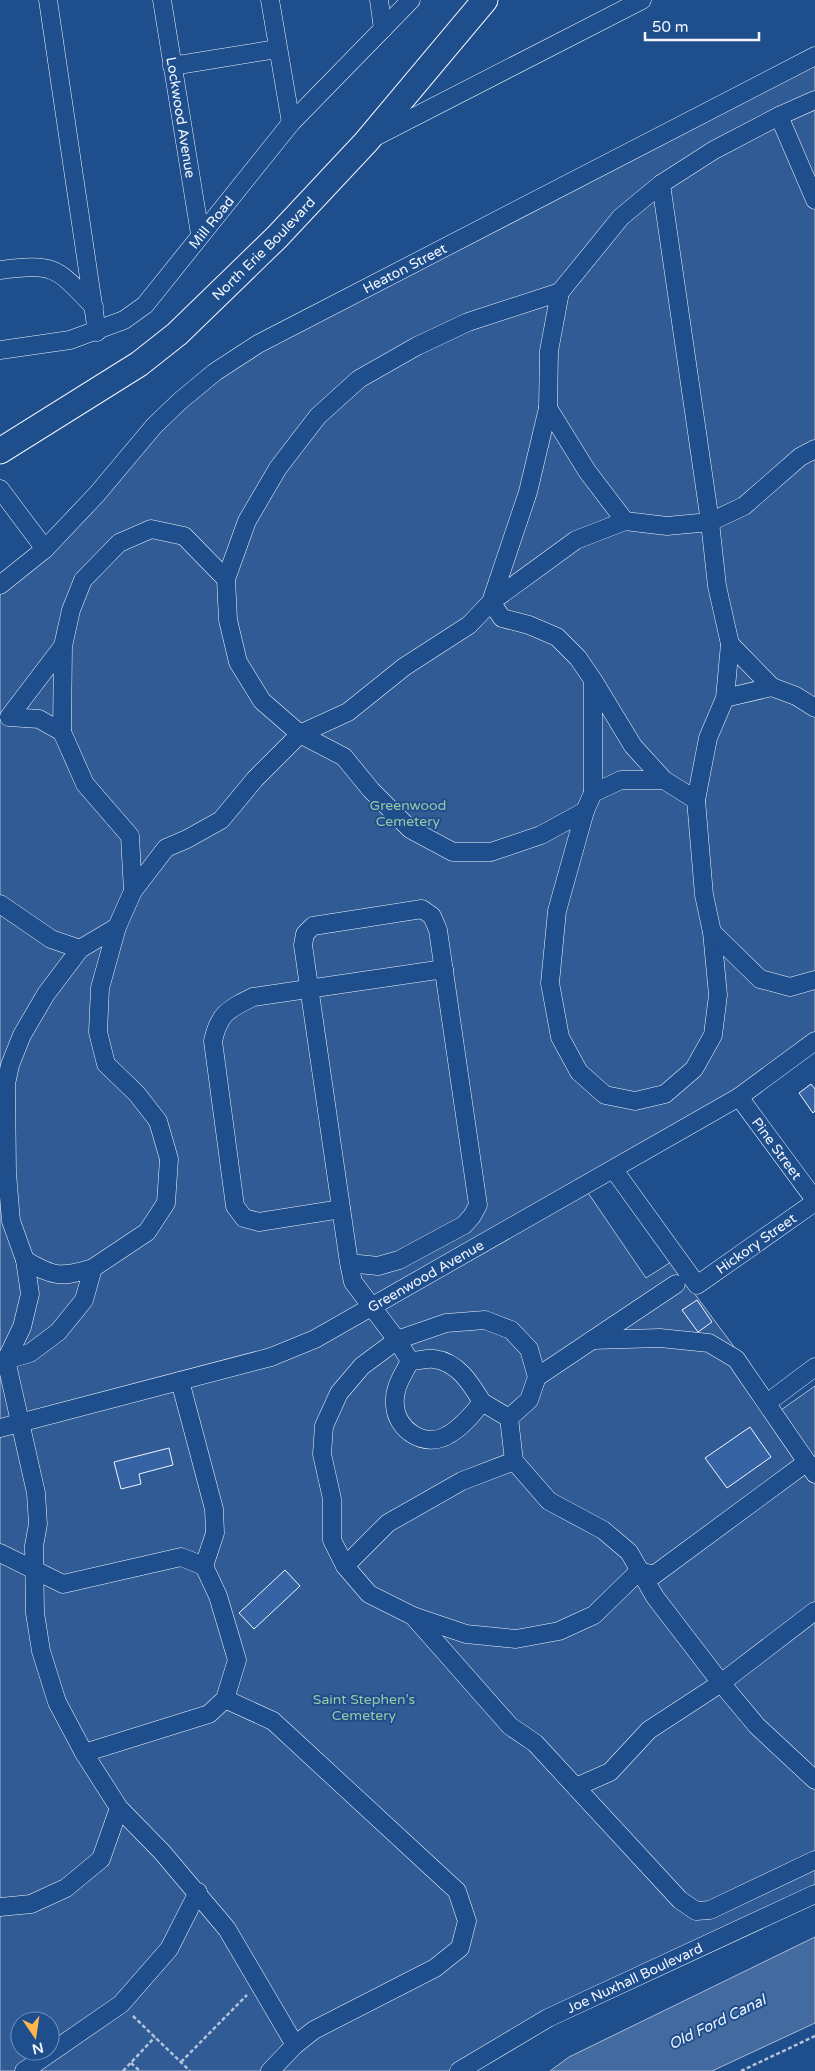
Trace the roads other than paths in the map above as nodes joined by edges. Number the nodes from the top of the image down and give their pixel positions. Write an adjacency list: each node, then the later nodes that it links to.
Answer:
1 (48, 0): 21 (street)
2 (162, 0): 11 (street, Lockwood Avenue)
3 (270, 0): 9 (street)
4 (379, 0): 8 (street)
5 (411, 0): 8 (street, Mill Road)
6 (485, 0): 15 (highway, North Erie Boulevard)
7 (642, 0): 15 (street)
8 (384, 29): 14 (street, Mill Road)
9 (277, 49): 11 (street); 14 (street)
10 (815, 56): 30 (street, Heaton Street)
11 (172, 66): 18 (street, Lockwood Avenue)
12 (815, 100): 13 (street)
13 (779, 116): 16 (street); 17 (street)
14 (291, 123): 18 (street, Mill Road)
15 (366, 142): 26 (highway, North Erie Boulevard)
16 (661, 184): 20 (street); 29 (street)
17 (815, 200)
18 (200, 234): 22 (street, Mill Road)
19 (0, 270): 21 (street)
20 (560, 292): 24 (street); 31 (street)
21 (94, 307): 22 (street)
22 (97, 332): 23 (street, Mill Road)
23 (0, 350)
24 (548, 408): 28 (street); 33 (street)
25 (815, 449): 29 (street)
26 (0, 451)
27 (0, 490): 30 (street)
28 (625, 520): 29 (street); 33 (street)
29 (710, 522): 34 (street)
30 (45, 549): 32 (street, Heaton Street)
31 (226, 579): 35 (street); 42 (street)
32 (0, 585)
33 (491, 602): 36 (street); 42 (street)
34 (730, 644): 37 (street); 38 (street)
35 (63, 646): 40 (street); 41 (street)
36 (593, 680): 43 (street); 44 (street)
37 (772, 686): 38 (street); 39 (street)
38 (725, 698): 45 (street)
39 (815, 708)
40 (5, 721): 41 (street)
41 (62, 732): 47 (street)
42 (300, 734): 46 (street); 47 (street)
43 (664, 780): 44 (street); 45 (street)
44 (593, 793): 46 (street)
45 (696, 800): 50 (street)
46 (585, 811): 50 (street)
47 (133, 891): 49 (street)
48 (0, 904): 51 (street)
49 (117, 927): 51 (street); 63 (street)
50 (712, 932): 53 (street)
51 (80, 949): 56 (street)
52 (444, 969): 54 (street); 54 (street); 62 (street)
53 (815, 980)
54 (309, 989): 60 (street); 60 (street)
55 (815, 1041): 57 (street, Greenwood Avenue)
56 (3, 1085): 61 (street)
57 (739, 1097): 58 (street, Greenwood Avenue); 59 (street, Pine Street)
58 (614, 1170): 59 (street, Hickory Street); 65 (street, Greenwood Avenue)
59 (815, 1201)
60 (341, 1209): 62 (street)
61 (25, 1260): 63 (street); 68 (street)
62 (349, 1263): 65 (street)
63 (92, 1268): 68 (street)
64 (676, 1284): 67 (street)
65 (371, 1307): 66 (street); 72 (street, Greenwood Avenue)
66 (397, 1340): 69 (street); 71 (street); 82 (street)
67 (592, 1340): 71 (street); 79 (street)
68 (3, 1360): 76 (street)
69 (410, 1361): 74 (street); 74 (street)
70 (815, 1367): 73 (street)
71 (537, 1377): 75 (street)
72 (180, 1381): 76 (street, Greenwood Avenue); 81 (street)
73 (775, 1397)
74 (482, 1402): 75 (street)
75 (509, 1418): 78 (street)
76 (19, 1423): 77 (street, Greenwood Avenue); 83 (street)
77 (0, 1428)
78 (514, 1461): 82 (street); 84 (street)
79 (811, 1468): 84 (street)
80 (0, 1553): 83 (street)
81 (204, 1566): 83 (street); 88 (street)
82 (346, 1566): 86 (street)
83 (34, 1570): 89 (street)
84 (639, 1571): 86 (street); 87 (street)
85 (815, 1611): 87 (street)
86 (413, 1616): 91 (street)
87 (721, 1683): 90 (street); 91 (street)
88 (225, 1699): 89 (street); 97 (street)
89 (84, 1753): 92 (street)
90 (815, 1780)
91 (576, 1787): 93 (street)
92 (119, 1808): 94 (street); 96 (street)
93 (815, 1860)
94 (198, 1892): 97 (street); 98 (street)
95 (815, 1894): 100 (street, Joe Nuxhall Boulevard)
96 (0, 1907)
97 (295, 2045): 99 (street)
98 (24, 2071)
99 (270, 2071)
100 (459, 2071)

